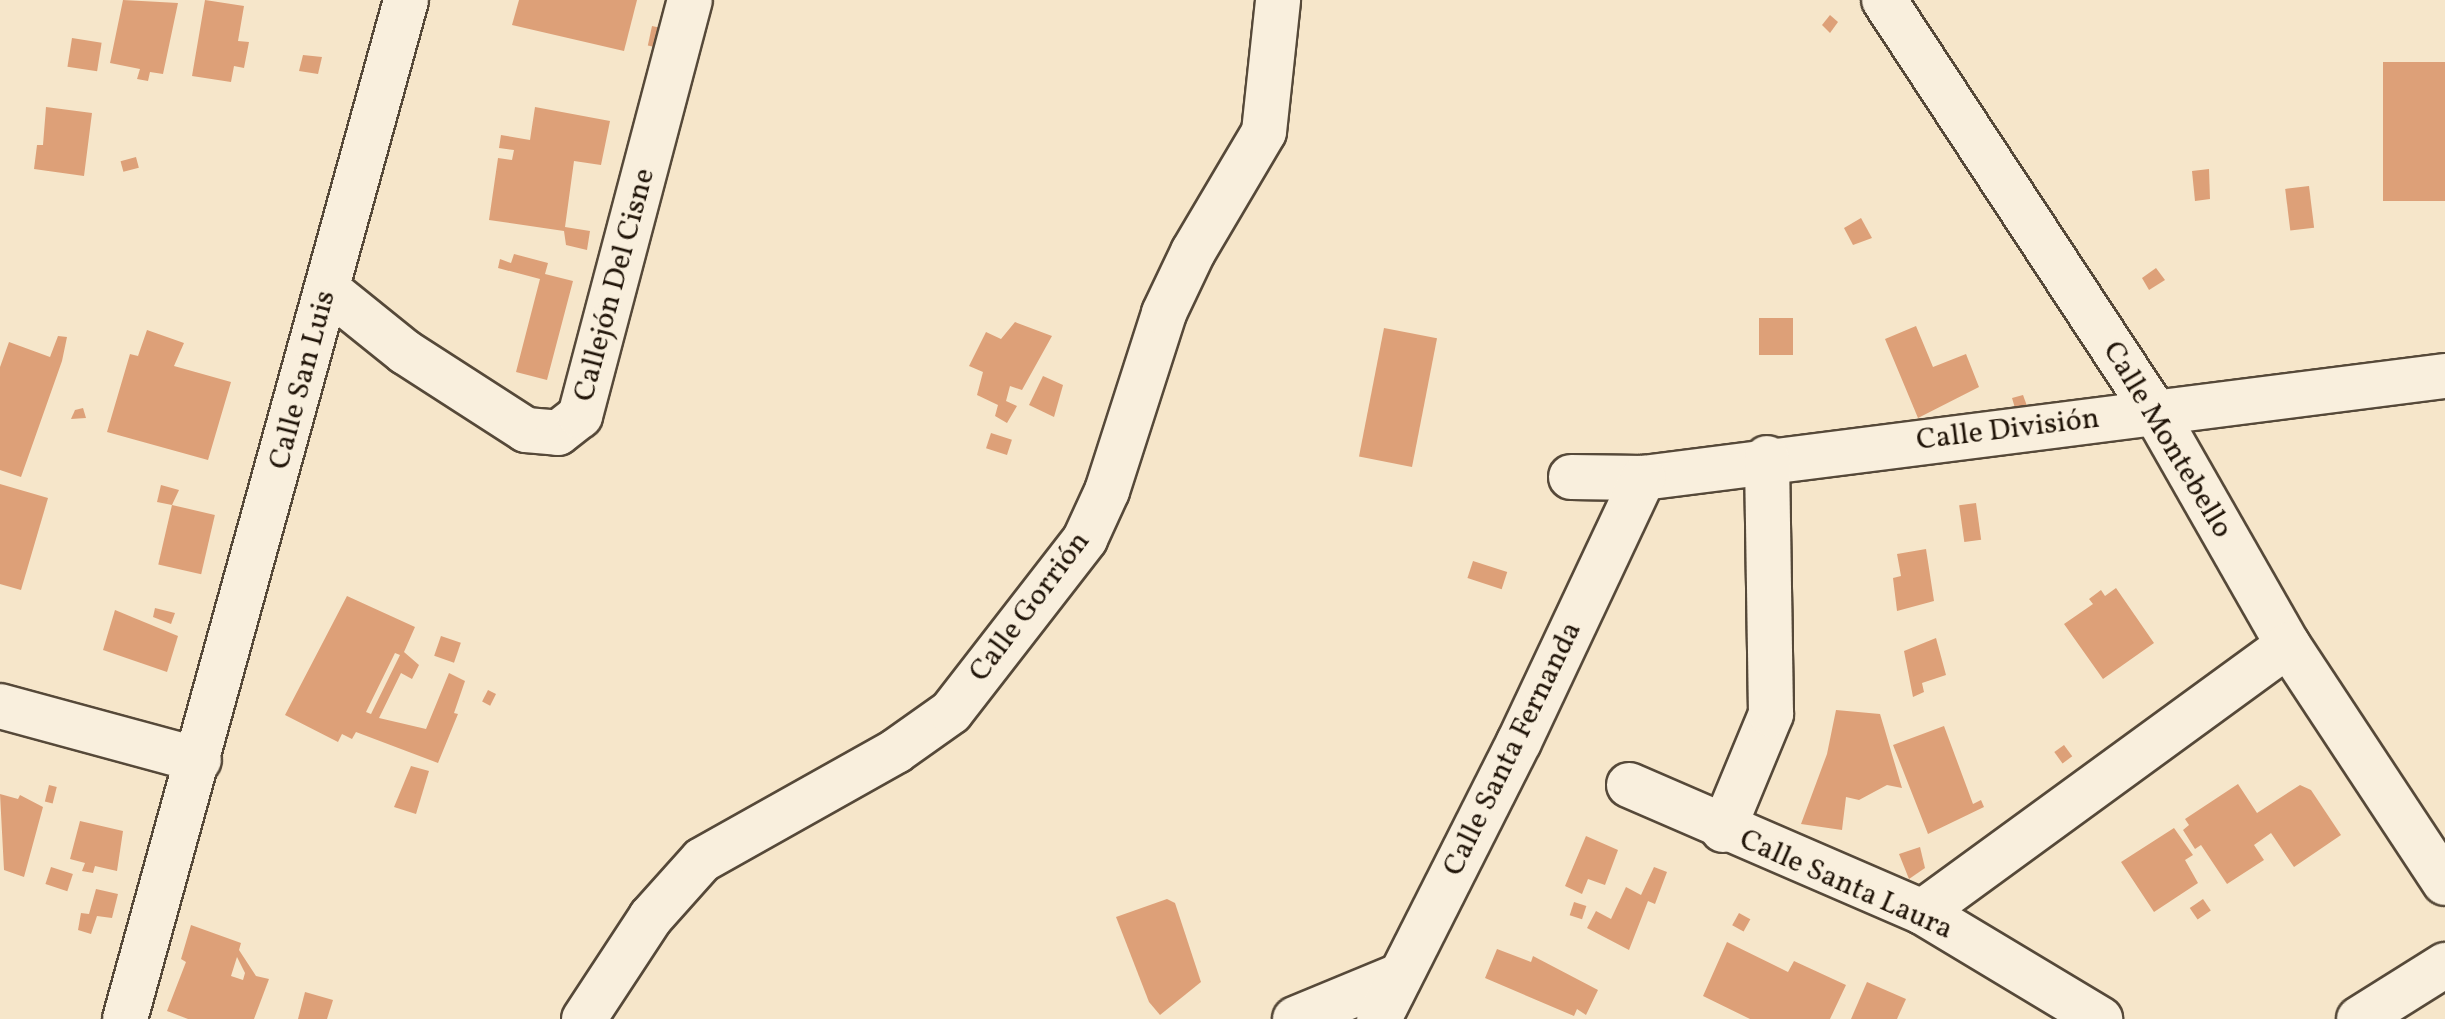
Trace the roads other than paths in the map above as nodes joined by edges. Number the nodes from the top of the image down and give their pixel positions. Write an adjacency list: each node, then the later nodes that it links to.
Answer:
1 (406, 0): 5 (street, Calle San Luis)
2 (690, 0): 5 (street, Callejón Del Cisne)
3 (1278, 0): 21 (street, Calle Gorrión)
4 (1884, 0): 7 (street, Calle Montebello)
5 (328, 290): 13 (street, Calle San Luis)
6 (2445, 376): 7 (street, Calle División)
7 (2155, 412): 8 (street, Calle División); 11 (street, Calle Montebello)
8 (1767, 458): 10 (street, Calle División); 15 (street)
9 (1571, 477): 10 (street, Calle División)
10 (1643, 478): 19 (street, Calle Santa Fernanda)
11 (2288, 645): 16 (street, Calle Montebello); 17 (street)
12 (0, 706): 13 (street)
13 (199, 760): 20 (street, Calle San Luis)
14 (1629, 785): 15 (street, Calle Santa Laura)
15 (1723, 830): 17 (street, Calle Santa Laura)
16 (2445, 883)
17 (1922, 912): 24 (street, Calle Santa Laura)
18 (2445, 965): 25 (street)
19 (1399, 976): 22 (street); 23 (street, Calle Santa Fernanda)
20 (125, 1019)
21 (584, 1019)
22 (1295, 1019)
23 (1379, 1019)
24 (2100, 1019)
25 (2359, 1019)

